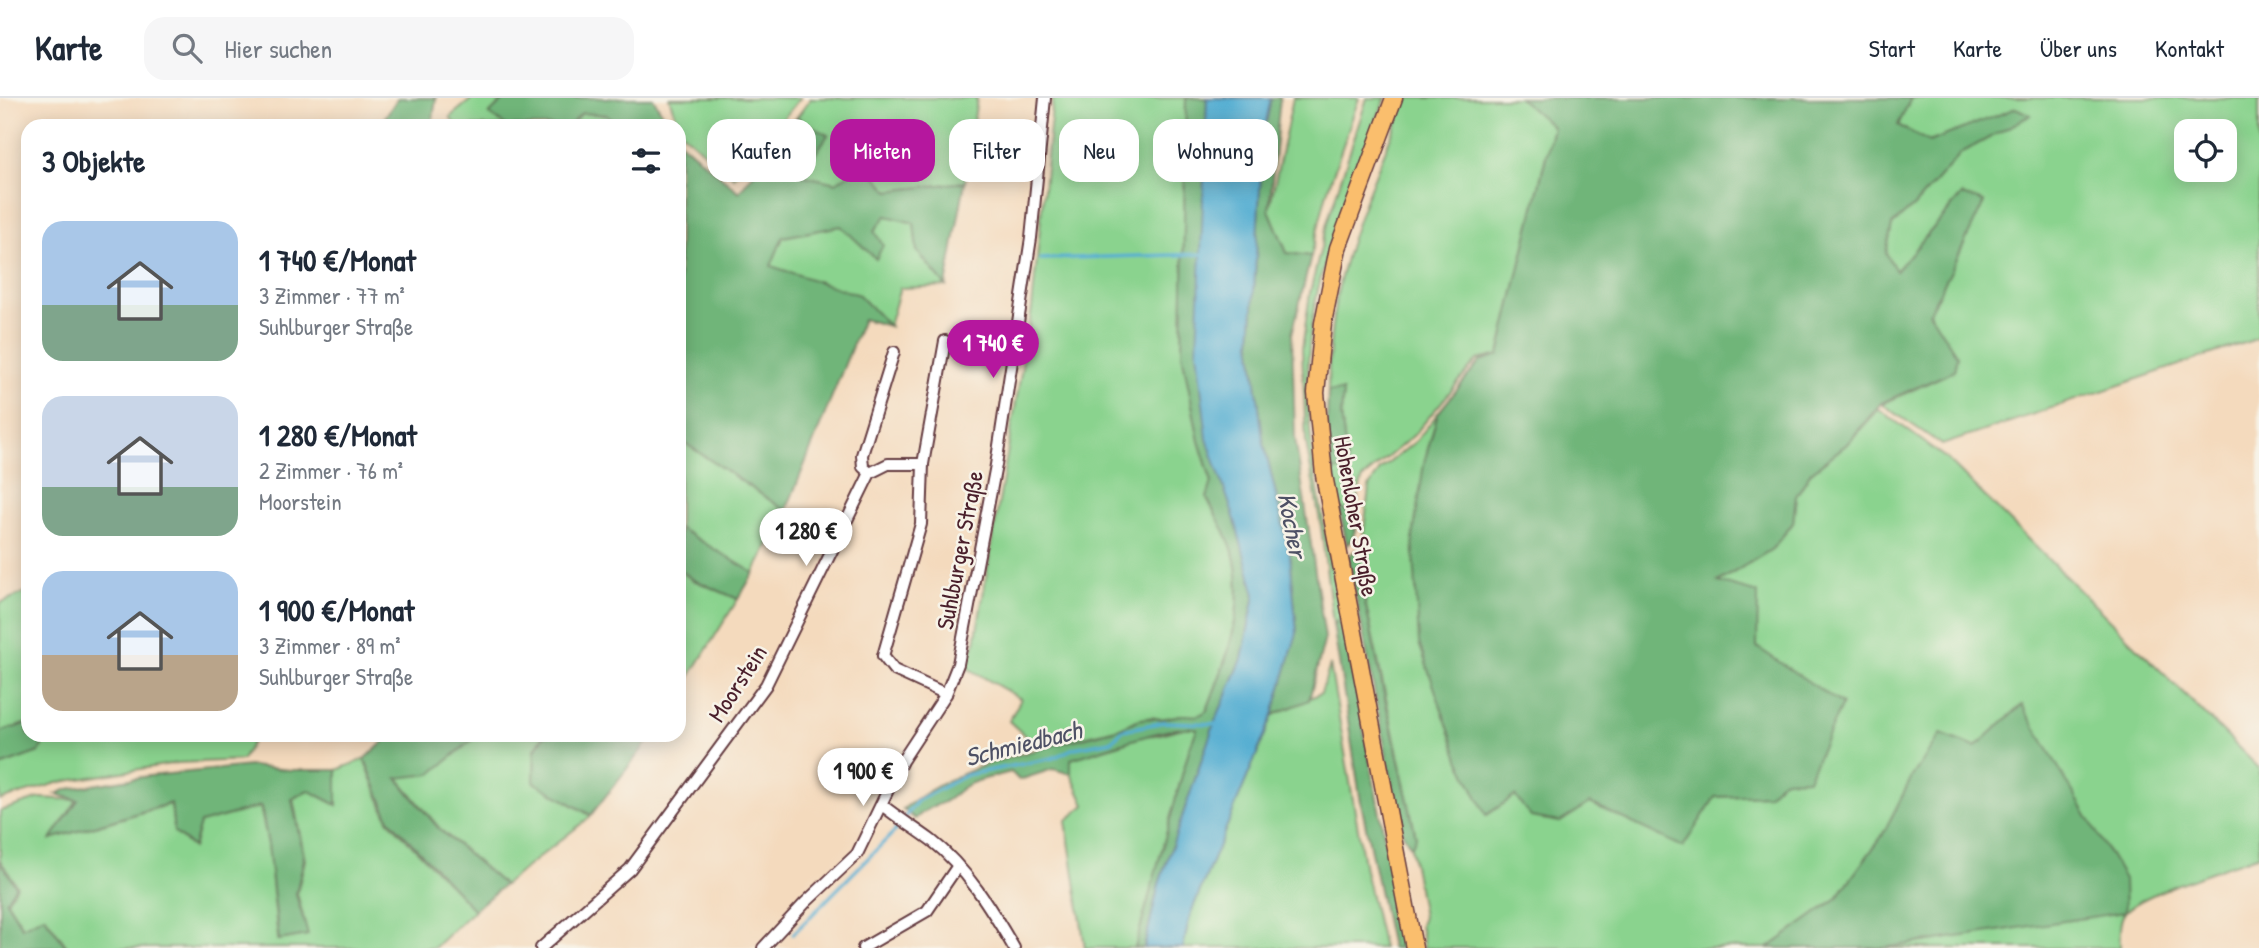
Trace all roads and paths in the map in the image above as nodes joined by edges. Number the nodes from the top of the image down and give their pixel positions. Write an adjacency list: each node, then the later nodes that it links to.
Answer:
1 (1045, 98): 7 (street, Suhlburger Straße)
2 (1394, 98): 14 (main road, Hohenloher Straße)
3 (945, 341): 5 (street)
4 (894, 352): 6 (street)
5 (923, 464): 6 (street); 7 (street)
6 (870, 473): 10 (street, Moorstein)
7 (946, 694): 8 (street, Suhlburger Straße)
8 (882, 805): 9 (street); 11 (street, Suhlburger Straße)
9 (957, 867): 12 (street); 13 (street)
10 (541, 948)
11 (762, 948)
12 (863, 948)
13 (1014, 948)
14 (1414, 948)

